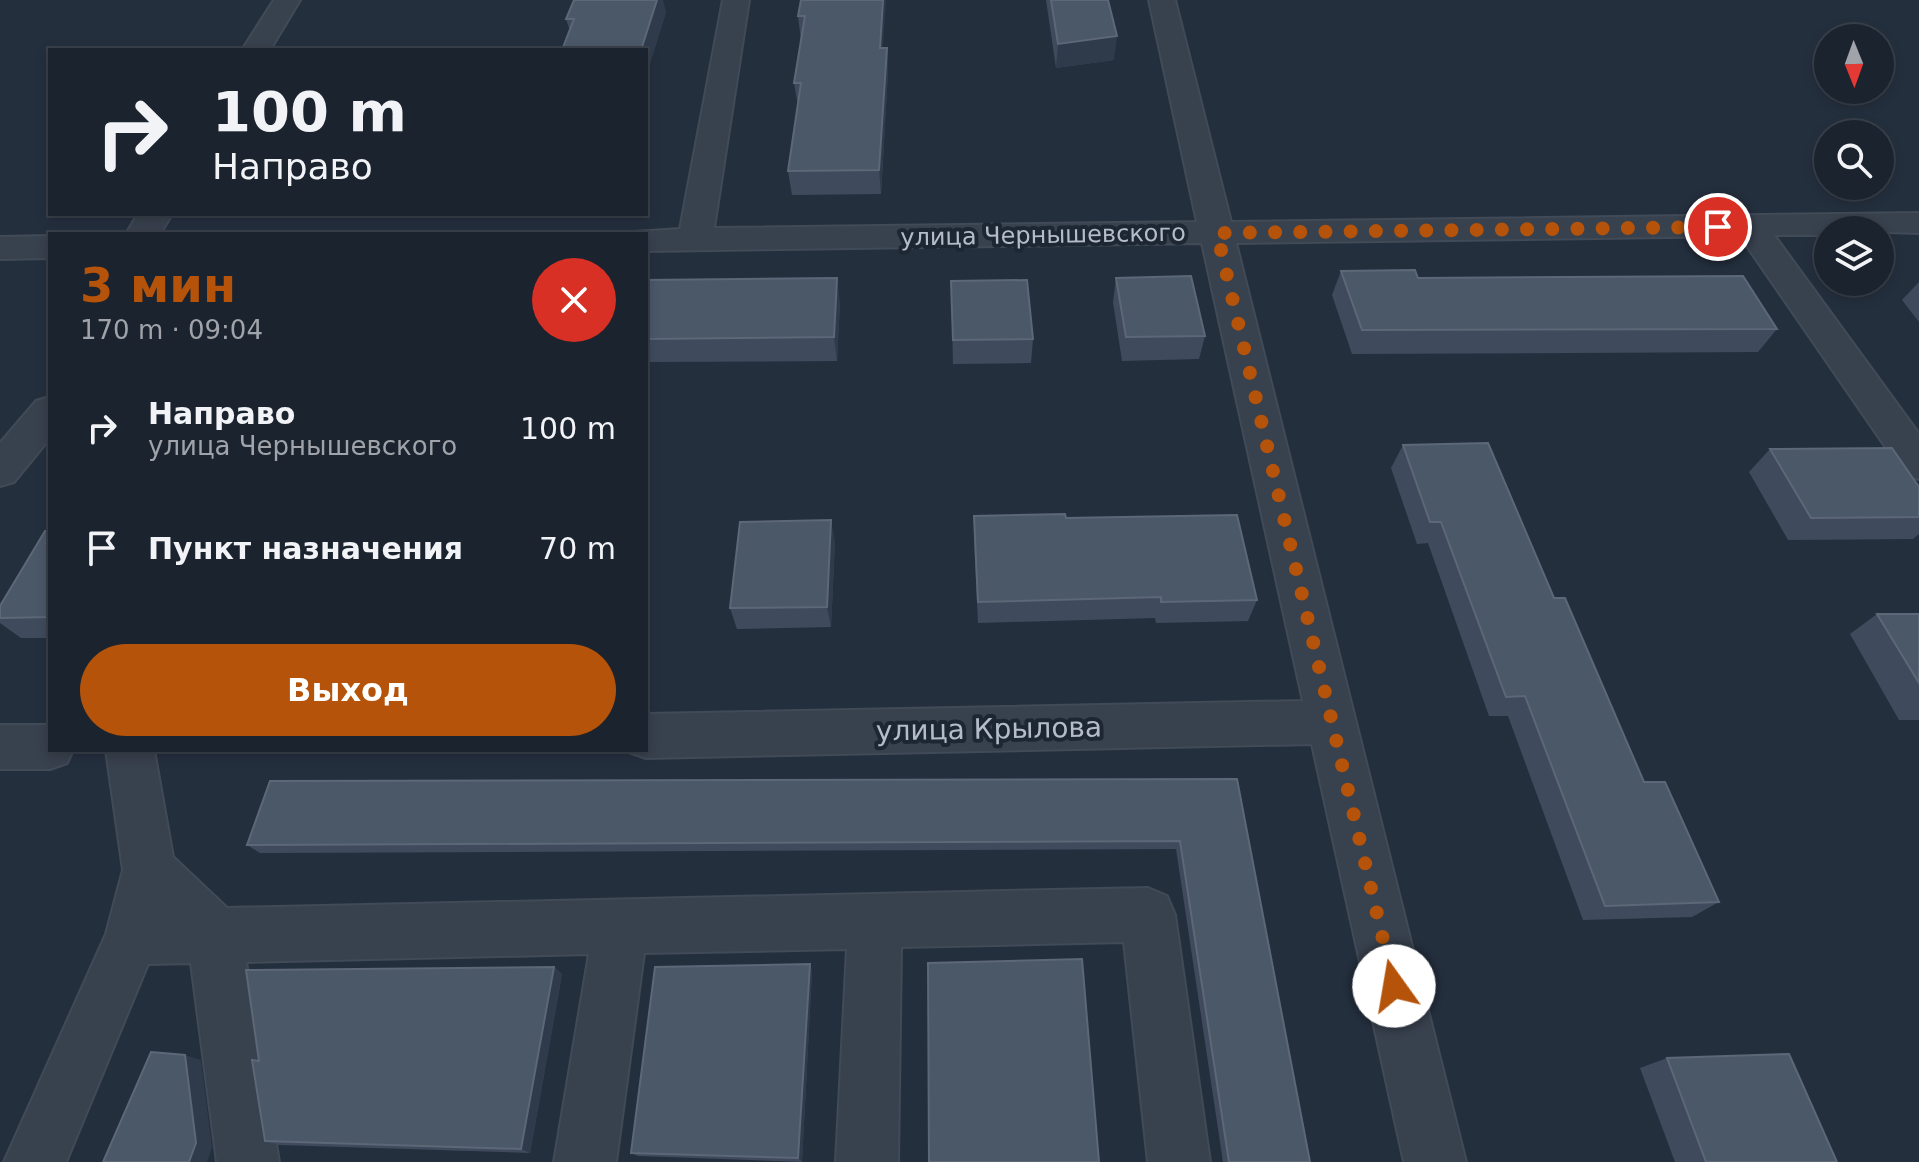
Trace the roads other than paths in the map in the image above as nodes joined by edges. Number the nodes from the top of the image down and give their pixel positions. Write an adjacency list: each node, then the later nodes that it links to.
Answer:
1 (287, 0): 4 (street)
2 (736, 0): 9 (street)
3 (1162, 0): 7 (street)
4 (257, 48)
5 (1919, 223): 6 (street, улица Чернышевского)
6 (1750, 226): 7 (street, улица Чернышевского); 13 (street)
7 (1217, 233): 9 (street, улица Чернышевского); 15 (street)
8 (648, 240): 9 (street, улица Чернышевского)
9 (695, 240)
10 (48, 247): 11 (street)
11 (0, 248)
12 (48, 413): 14 (street)
13 (1919, 464)
14 (0, 471)
15 (1333, 722): 16 (street, улица Крылова); 30 (street)
16 (648, 736)
17 (0, 747): 18 (street)
18 (48, 747)
19 (130, 752): 20 (street)
20 (149, 870): 23 (street); 24 (street)
21 (875, 920): 22 (street); 28 (street); 29 (street)
22 (621, 925): 23 (street); 27 (street)
23 (214, 933): 24 (street); 26 (street)
24 (132, 937): 25 (street)
25 (35, 1162)
26 (248, 1162)
27 (585, 1162)
28 (867, 1162)
29 (1179, 1162)
30 (1435, 1162)

